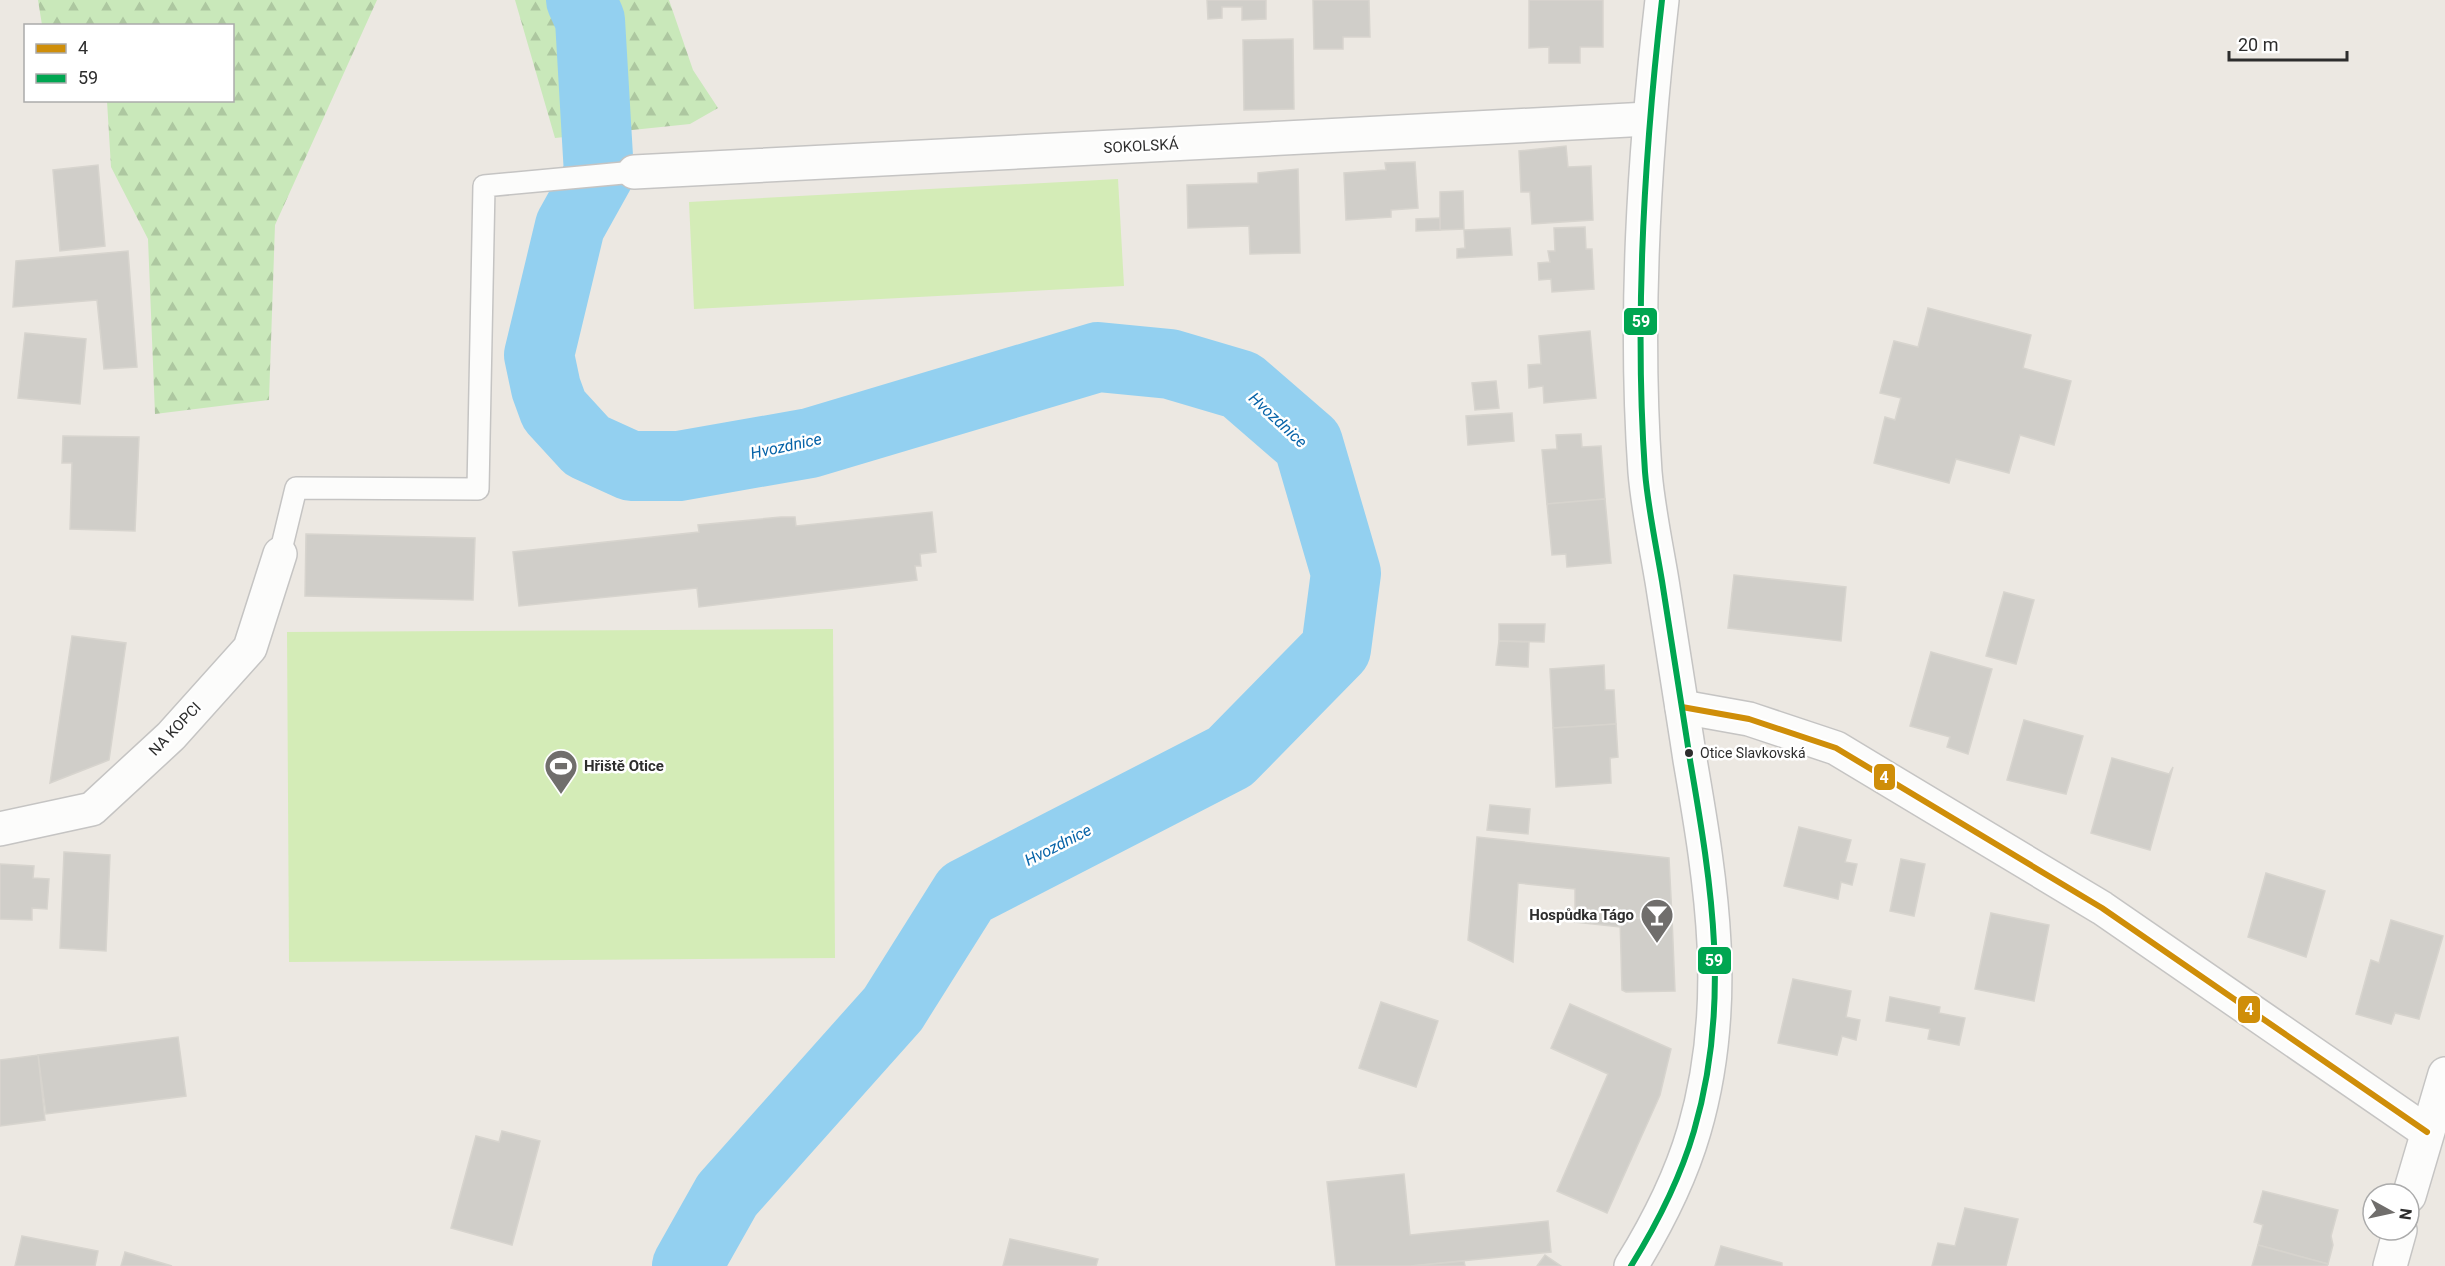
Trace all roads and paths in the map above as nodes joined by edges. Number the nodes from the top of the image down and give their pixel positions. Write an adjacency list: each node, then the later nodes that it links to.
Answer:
1 (1662, 0): 2 (street)
2 (1648, 119): 3 (street, SOKOLSKÁ); 5 (street)
3 (634, 172): 4 (lane)
4 (280, 554): 6 (street, NA KOPCI)
5 (1682, 707): 8 (street); 11 (street)
6 (0, 829)
7 (2445, 1074): 8 (street)
8 (2427, 1132): 9 (street)
9 (2413, 1182)
10 (2397, 1242): 12 (street)
11 (1631, 1266)
12 (2390, 1266)

